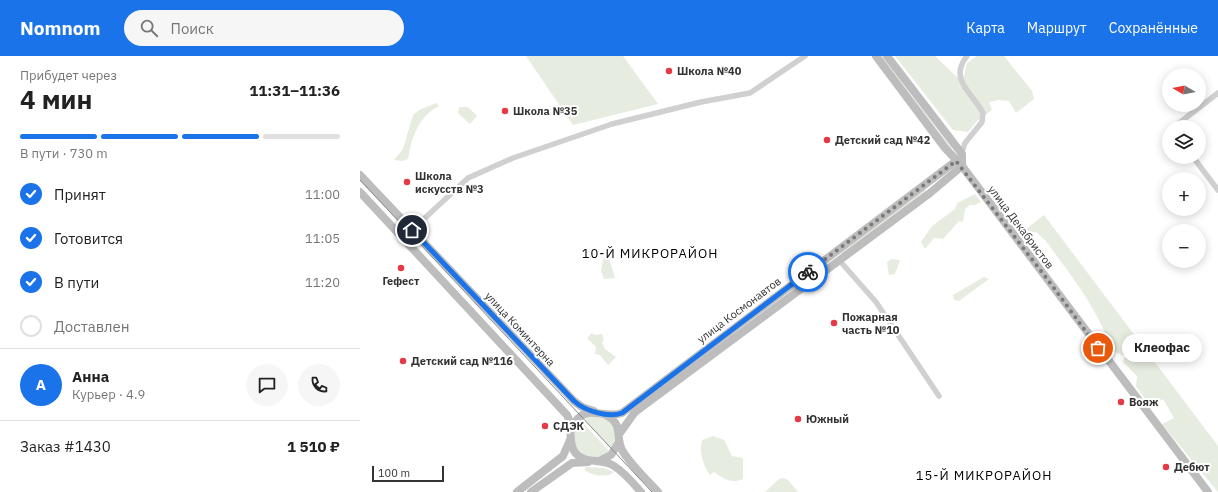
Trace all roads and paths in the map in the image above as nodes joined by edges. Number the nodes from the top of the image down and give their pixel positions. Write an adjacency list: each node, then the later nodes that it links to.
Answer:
1 (805, 56): 15 (street)
2 (876, 56): 8 (street, улица Декабристов)
3 (887, 56): 7 (street)
4 (967, 56): 7 (street)
5 (1218, 93): 6 (street)
6 (1183, 120)
7 (962, 154): 8 (street)
8 (959, 164): 11 (street, улица Космонавтов); 14 (street, улица Космонавтов); 30 (street, улица Декабристов)
9 (1198, 164): 12 (street)
10 (360, 175): 15 (street, улица Коминтерна)
11 (924, 185): 14 (street); 17 (street, улица Космонавтов)
12 (1218, 190)
13 (360, 192): 21 (street)
14 (930, 193): 16 (street, улица Космонавтов)
15 (412, 230): 20 (street, улица Коминтерна)
16 (839, 260): 18 (street, улица Космонавтов); 19 (street)
17 (697, 355): 18 (street); 20 (street, улица Космонавтов)
18 (702, 363): 22 (street, улица Космонавтов)
19 (939, 396)
20 (602, 413): 21 (street, улица Космонавтов); 22 (street, улица Коминтерна)
21 (571, 429): 23 (street)
22 (620, 433): 24 (street)
23 (570, 439): 25 (street); 26 (street)
24 (619, 442): 25 (street); 29 (street)
25 (594, 462): 27 (street); 28 (street)
26 (517, 492)
27 (531, 492)
28 (641, 492)
29 (658, 492)
30 (1208, 492)

